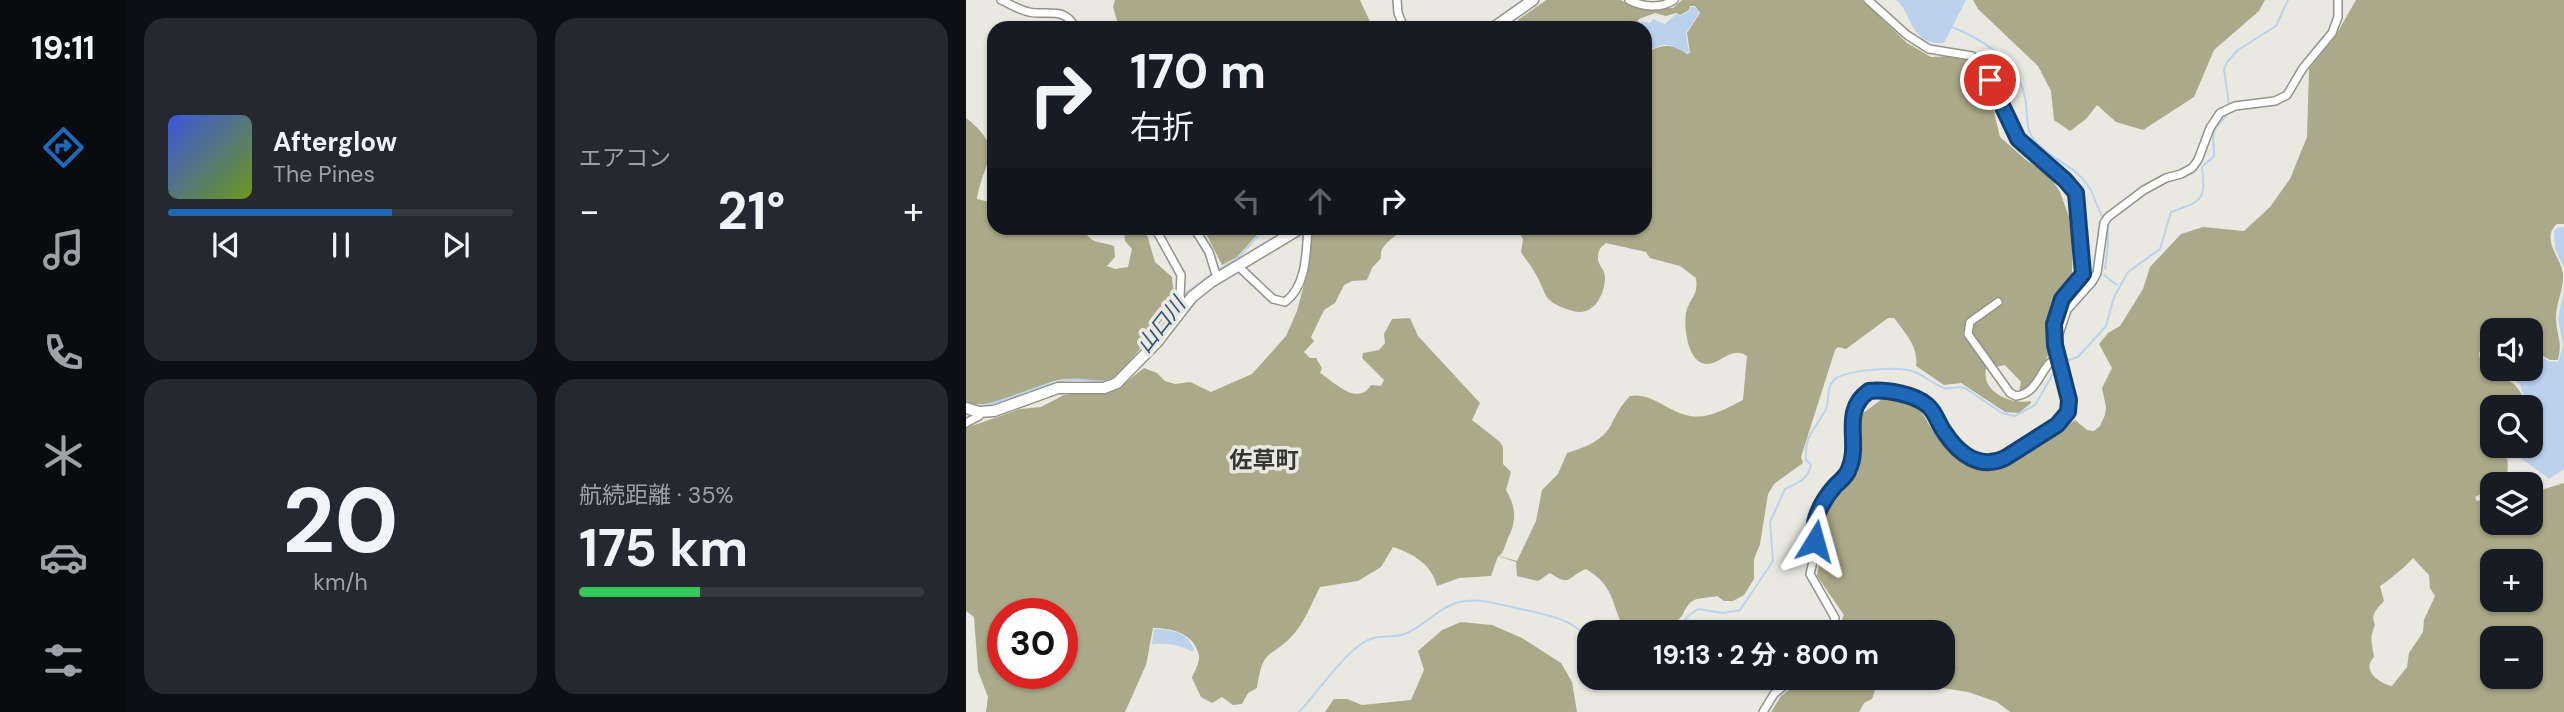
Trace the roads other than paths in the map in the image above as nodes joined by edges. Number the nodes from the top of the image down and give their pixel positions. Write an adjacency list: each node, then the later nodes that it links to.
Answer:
1 (1002, 0): 8 (street)
2 (1397, 0): 10 (street)
3 (1533, 0): 11 (main road)
4 (1629, 0): 5 (street)
5 (1674, 0)
6 (1868, 0): 20 (street)
7 (2338, 0): 20 (street)
8 (1019, 4): 9 (street)
9 (1070, 21)
10 (1401, 21)
11 (1503, 21)
12 (1159, 235): 18 (street)
13 (1198, 235): 17 (street)
14 (1289, 235): 16 (main road)
15 (1307, 235): 16 (street)
16 (1238, 266): 17 (main road)
17 (1215, 274): 18 (main road)
18 (1181, 300): 22 (main road)
19 (1998, 302): 21 (street)
20 (2055, 345): 21 (street)
21 (2059, 361): 24 (street)
22 (974, 411): 23 (street)
23 (966, 423)
24 (1834, 620)
25 (1780, 690): 26 (street)
26 (1763, 712)

